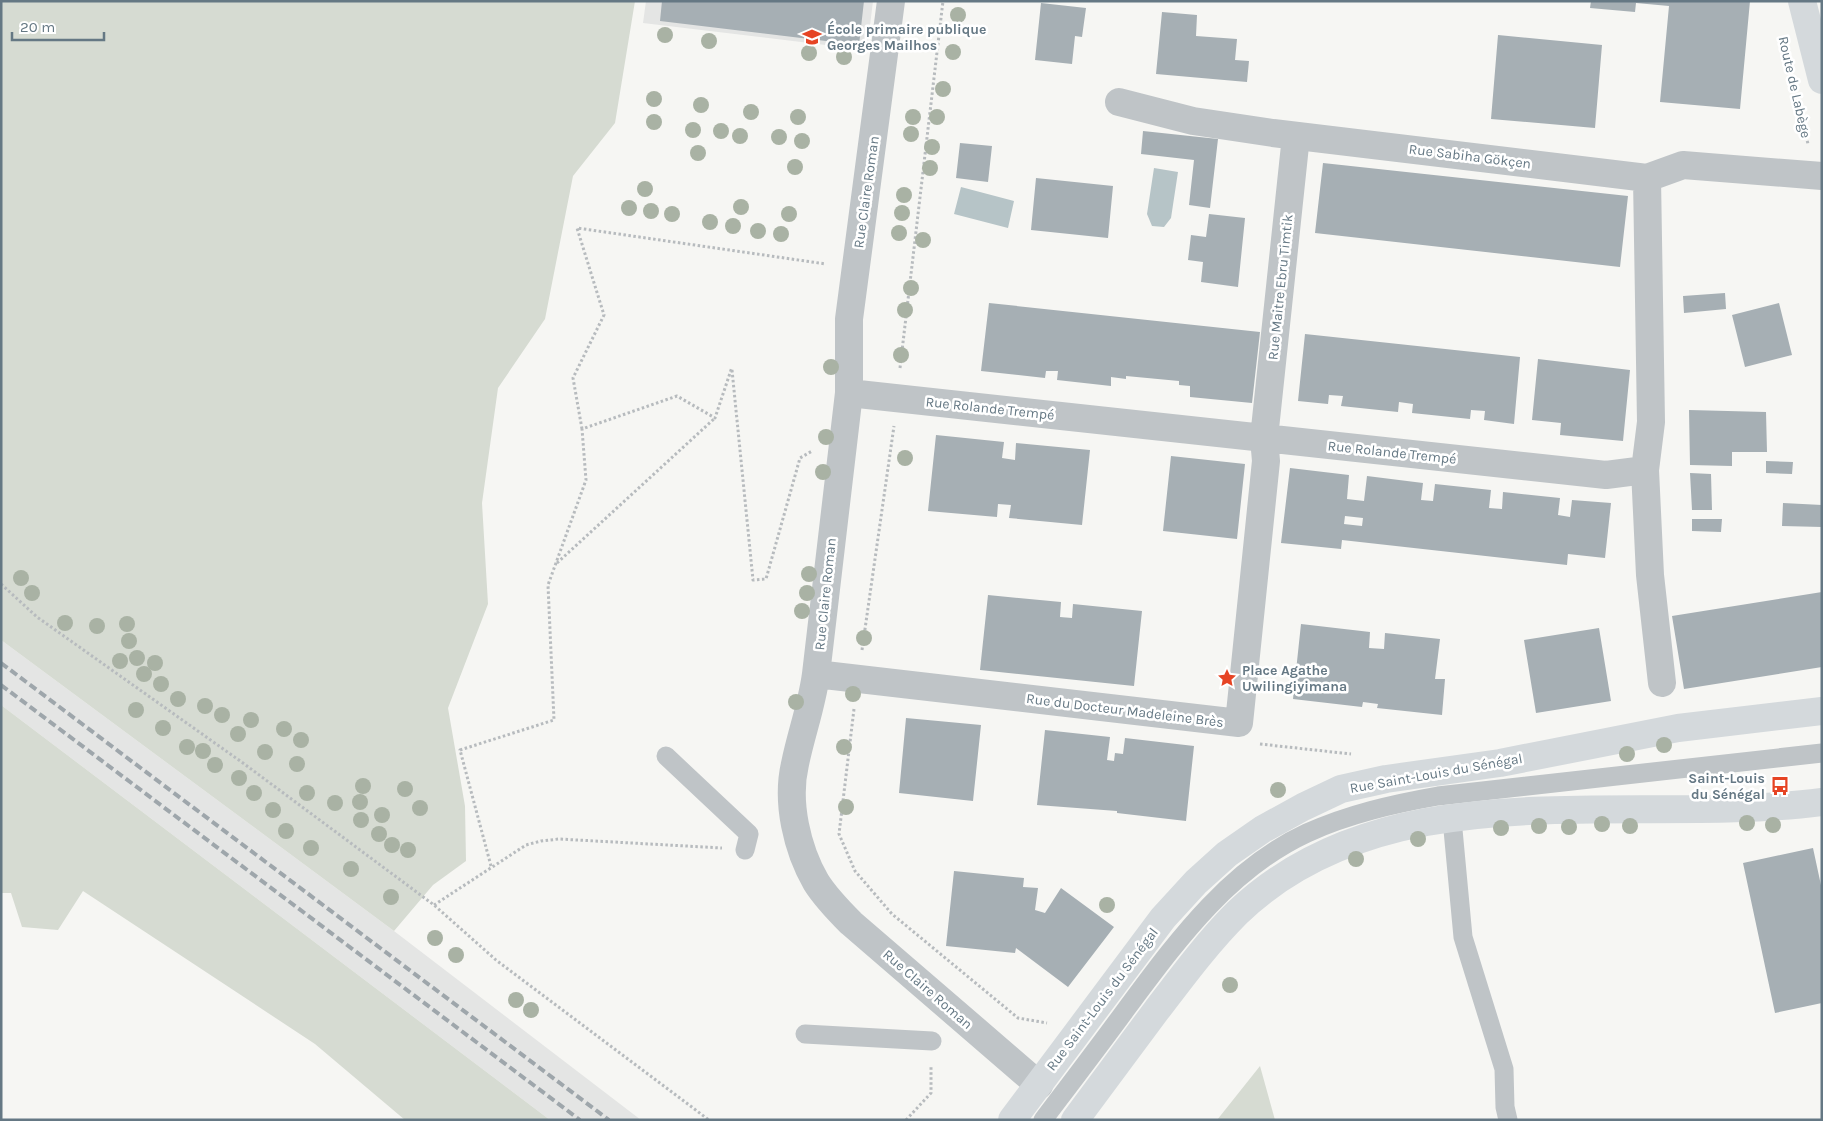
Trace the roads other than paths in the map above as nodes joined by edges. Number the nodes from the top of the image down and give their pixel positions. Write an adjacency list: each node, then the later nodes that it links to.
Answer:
1 (891, 1): 8 (street, Rue Claire Roman)
2 (1802, 1): 3 (street, Route de Labège)
3 (1822, 80)
4 (1119, 102): 5 (street, Rue Sabiha Gökçen)
5 (1296, 136): 7 (street, Rue Sabiha Gökçen); 9 (street, Rue Maitre Ebru Timtik)
6 (1818, 176): 7 (street, Rue Sabiha Gökçen)
7 (1647, 178): 10 (street)
8 (849, 393): 9 (street, Rue Rolande Trempé); 11 (street, Rue Claire Roman)
9 (1264, 438): 10 (street, Rue Rolande Trempé); 11 (street, Rue du Docteur Madeleine Brès)
10 (1645, 470): 12 (street)
11 (816, 674): 21 (street, Rue Claire Roman)
12 (1662, 683)
13 (1822, 711): 21 (street, Rue Saint-Louis du Sénégal)
14 (1822, 753): 23 (lane, Rue Saint-Louis du Sénégal)
15 (666, 756): 18 (lane)
16 (1822, 802): 17 (street)
17 (1452, 819): 24 (street); 25 (lane)
18 (745, 850)
19 (805, 1034): 20 (lane)
20 (932, 1041)
21 (1038, 1085): 22 (street, Rue Saint-Louis du Sénégal)
22 (1012, 1120)
23 (1043, 1120)
24 (1075, 1120)
25 (1508, 1120)

